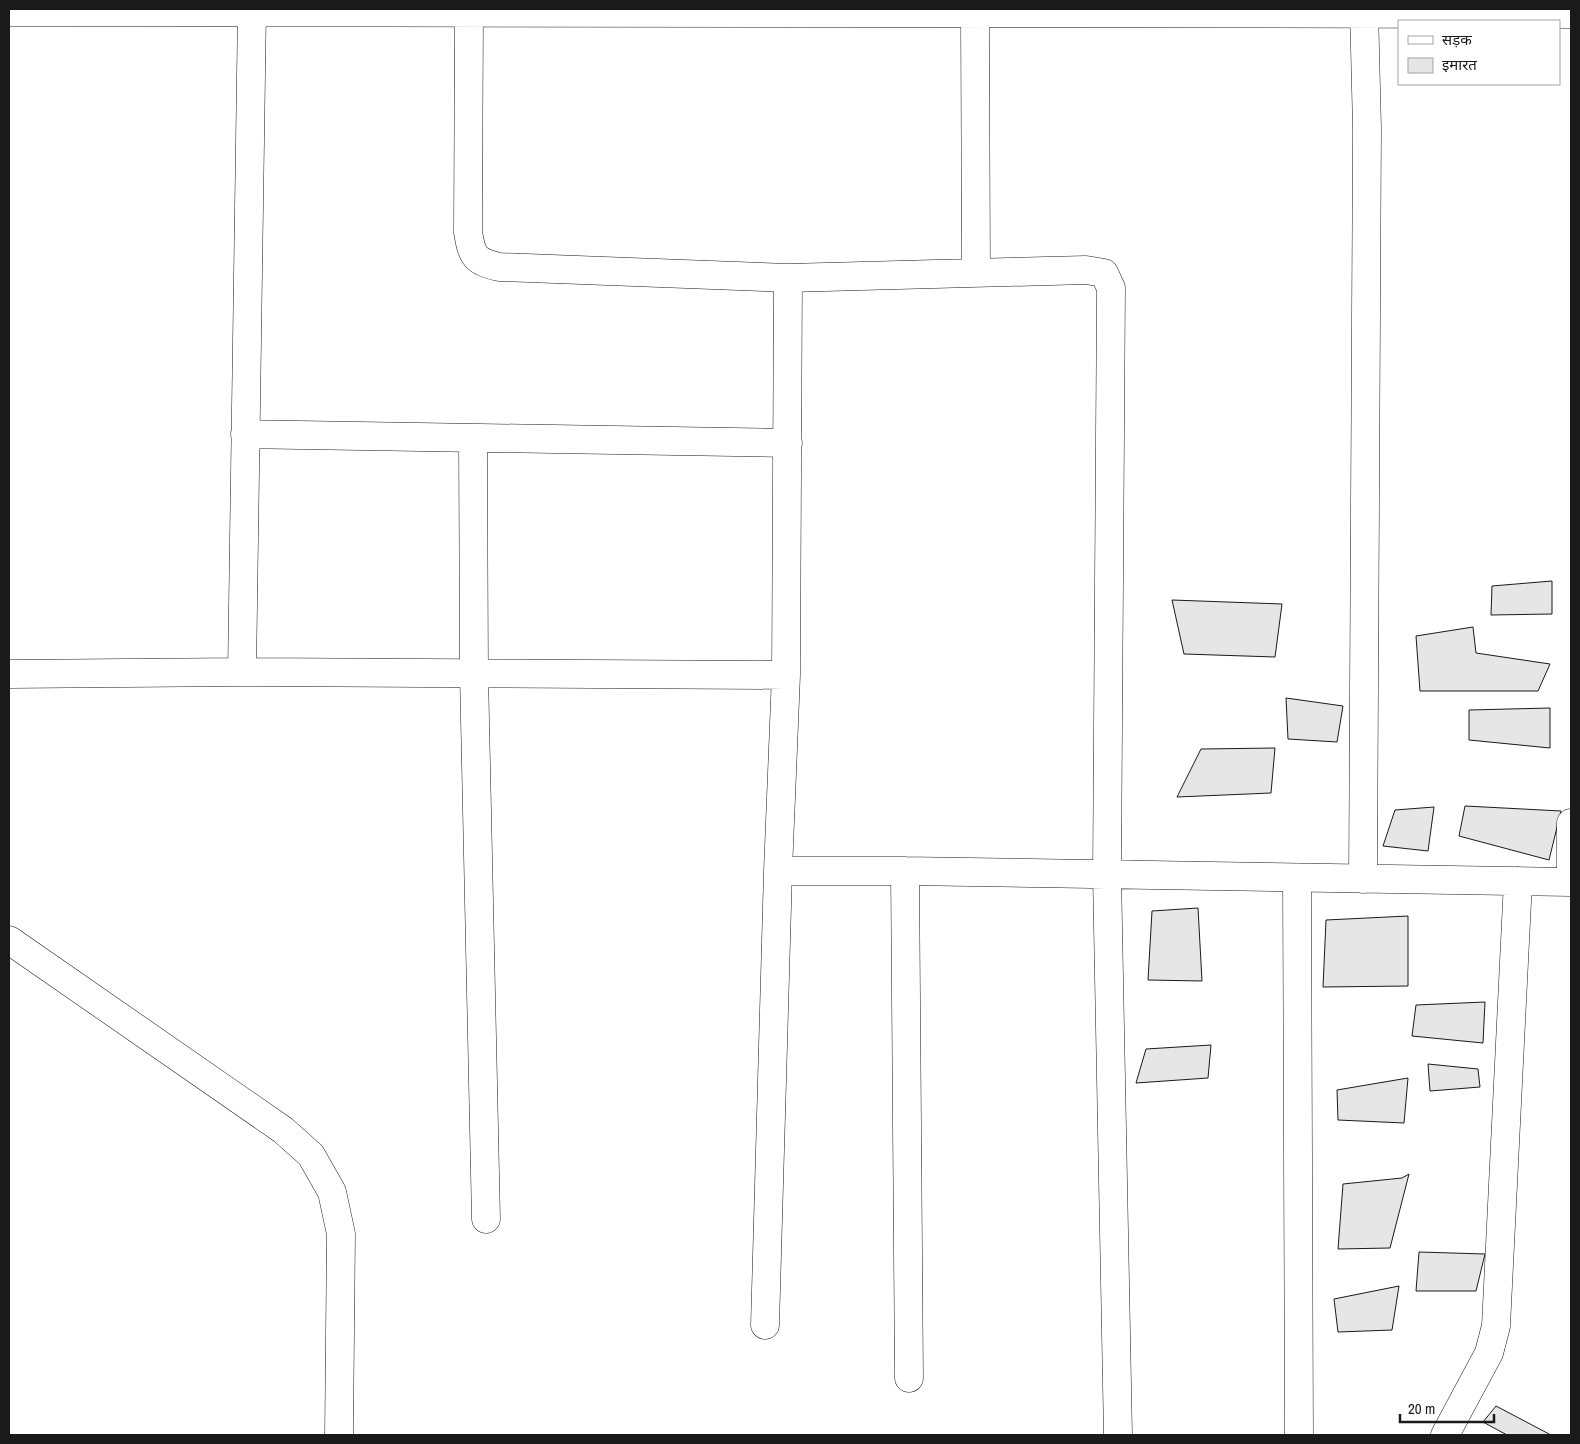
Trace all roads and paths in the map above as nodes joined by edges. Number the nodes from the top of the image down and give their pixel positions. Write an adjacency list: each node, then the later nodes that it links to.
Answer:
1 (252, 11): 3 (street); 4 (street); 9 (street)
2 (1364, 11): 5 (street); 6 (street); 21 (street)
3 (9, 12)
4 (470, 13): 5 (street); 8 (street)
5 (975, 14): 7 (street)
6 (1571, 14)
7 (976, 273): 8 (street); 19 (street)
8 (788, 278): 11 (street)
9 (245, 434): 10 (street); 12 (street)
10 (473, 438): 11 (street); 14 (street)
11 (788, 443): 15 (street)
12 (242, 672): 13 (street); 14 (street)
13 (9, 674)
14 (474, 674): 15 (street); 25 (street)
15 (786, 675): 17 (street)
16 (1571, 824): 23 (street)
17 (778, 871): 18 (street); 26 (street)
18 (905, 871): 19 (street); 27 (street)
19 (1107, 875): 20 (street); 29 (street)
20 (1297, 878): 21 (street); 30 (street)
21 (1363, 879): 22 (street)
22 (1518, 881): 23 (street); 31 (street)
23 (1571, 882)
24 (9, 940): 28 (street)
25 (486, 1219)
26 (765, 1325)
27 (909, 1378)
28 (339, 1435)
29 (1118, 1435)
30 (1299, 1435)
31 (1445, 1435)

